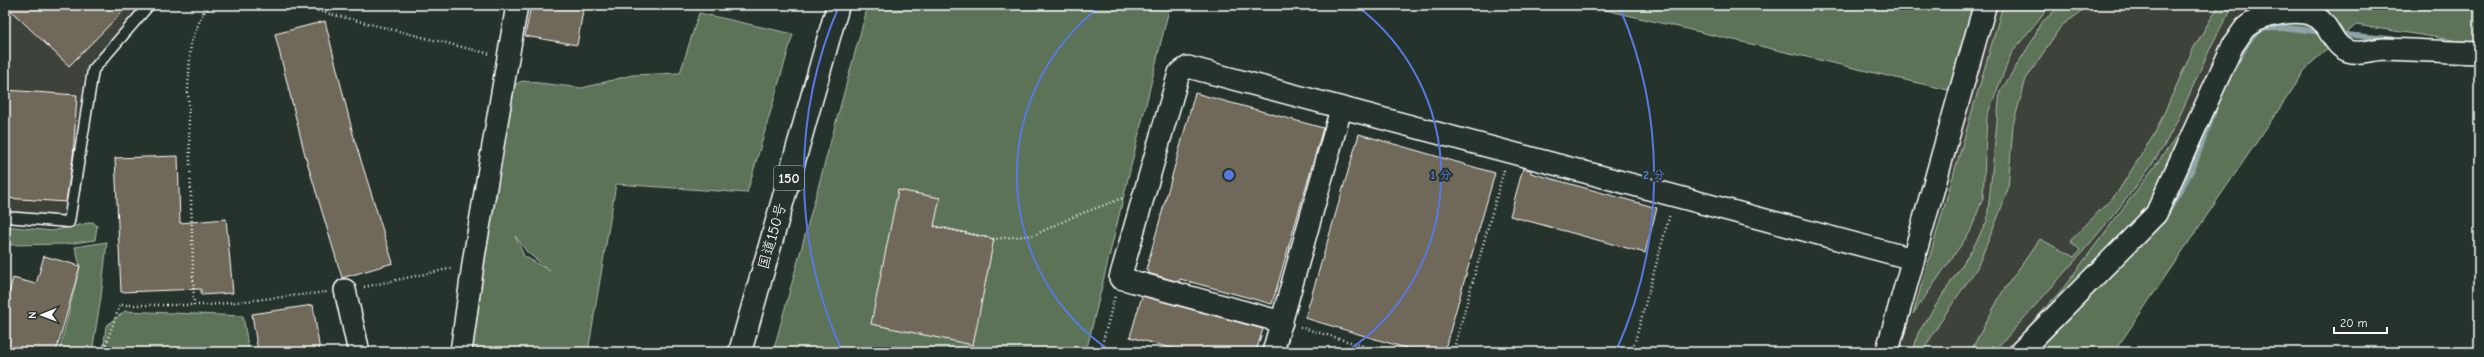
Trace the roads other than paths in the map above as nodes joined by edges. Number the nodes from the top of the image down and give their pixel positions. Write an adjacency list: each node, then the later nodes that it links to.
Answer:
1 (149, 5): 7 (lane)
2 (516, 5): 12 (street)
3 (838, 5): 13 (main road, 国道150号 / 150)
4 (1985, 5): 8 (main road)
5 (2479, 53): 16 (street)
6 (1341, 109): 8 (street); 10 (street); 10 (street)
7 (5, 217)
8 (1913, 259): 15 (main road)
9 (345, 290): 11 (street)
10 (1282, 322): 14 (street)
11 (358, 352)
12 (461, 352)
13 (740, 352)
14 (1274, 352)
15 (1887, 352)
16 (2020, 352)

